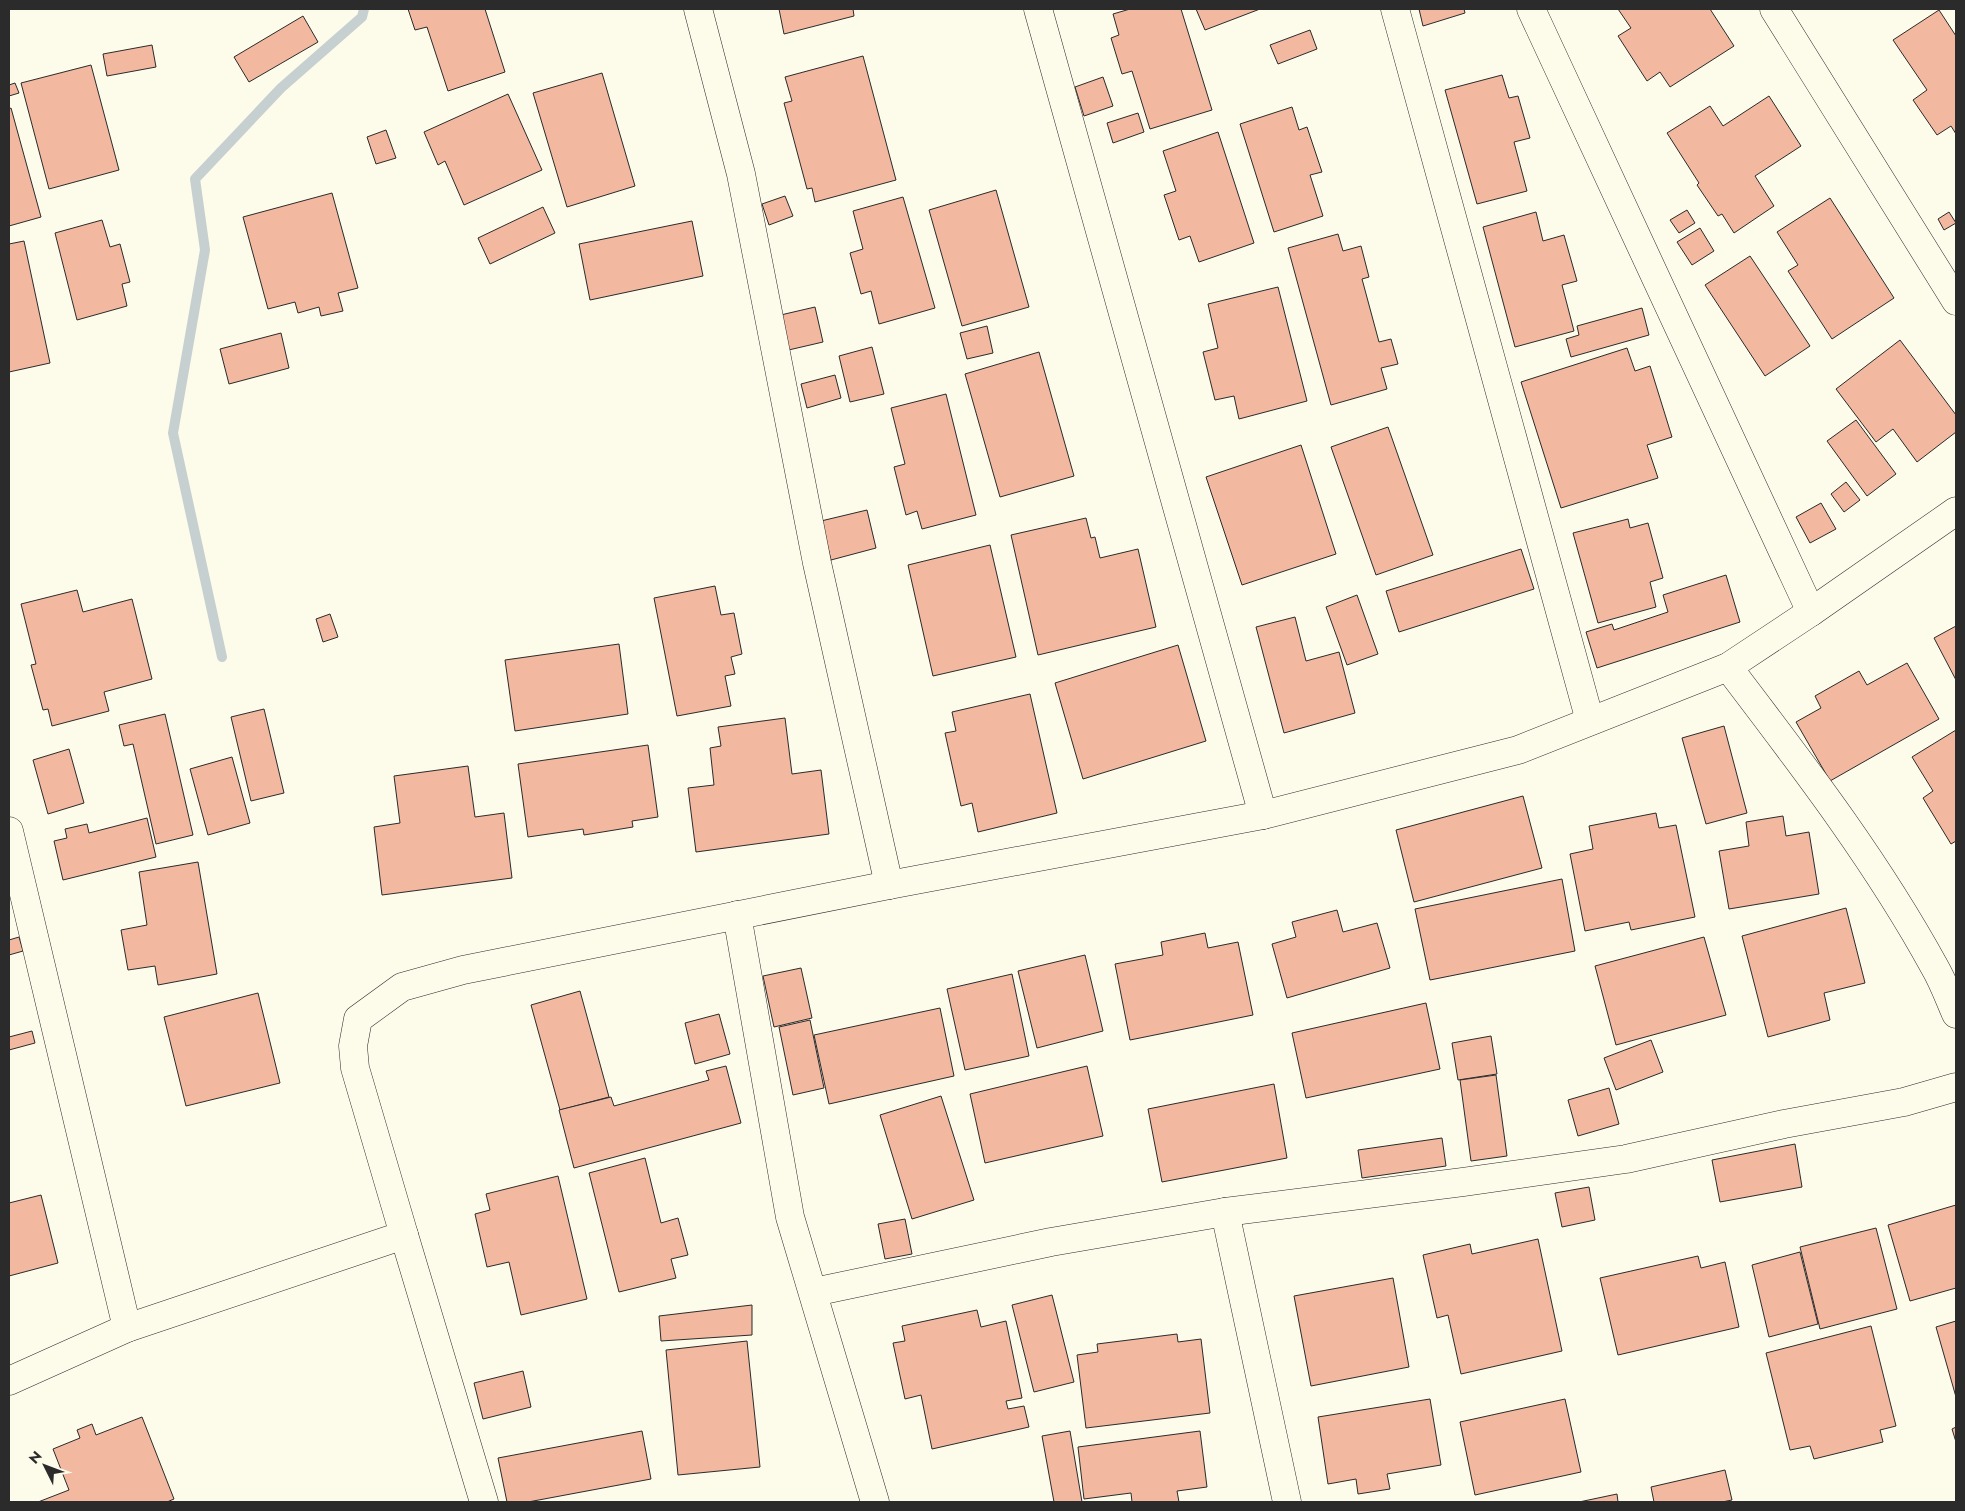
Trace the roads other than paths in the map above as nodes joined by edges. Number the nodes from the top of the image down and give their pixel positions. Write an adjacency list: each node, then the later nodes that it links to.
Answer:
1 (698, 9): 13 (street)
2 (1038, 9): 11 (street)
3 (1395, 9): 10 (street)
4 (1531, 9): 8 (street)
5 (1774, 9): 6 (street)
6 (1956, 301)
7 (1956, 511): 8 (street)
8 (1812, 612): 9 (street)
9 (1728, 667): 10 (street); 15 (street)
10 (1590, 721): 11 (street)
11 (1263, 815): 13 (street)
12 (9, 831): 20 (street)
13 (889, 885): 14 (street)
14 (737, 915): 18 (street); 19 (street)
15 (1956, 1014)
16 (1956, 1087): 17 (street)
17 (1225, 1212): 19 (street); 24 (street)
18 (404, 1235): 20 (street); 22 (street)
19 (814, 1292): 23 (street)
20 (127, 1328): 21 (street)
21 (9, 1381)
22 (484, 1502)
23 (876, 1502)
24 (1287, 1502)

